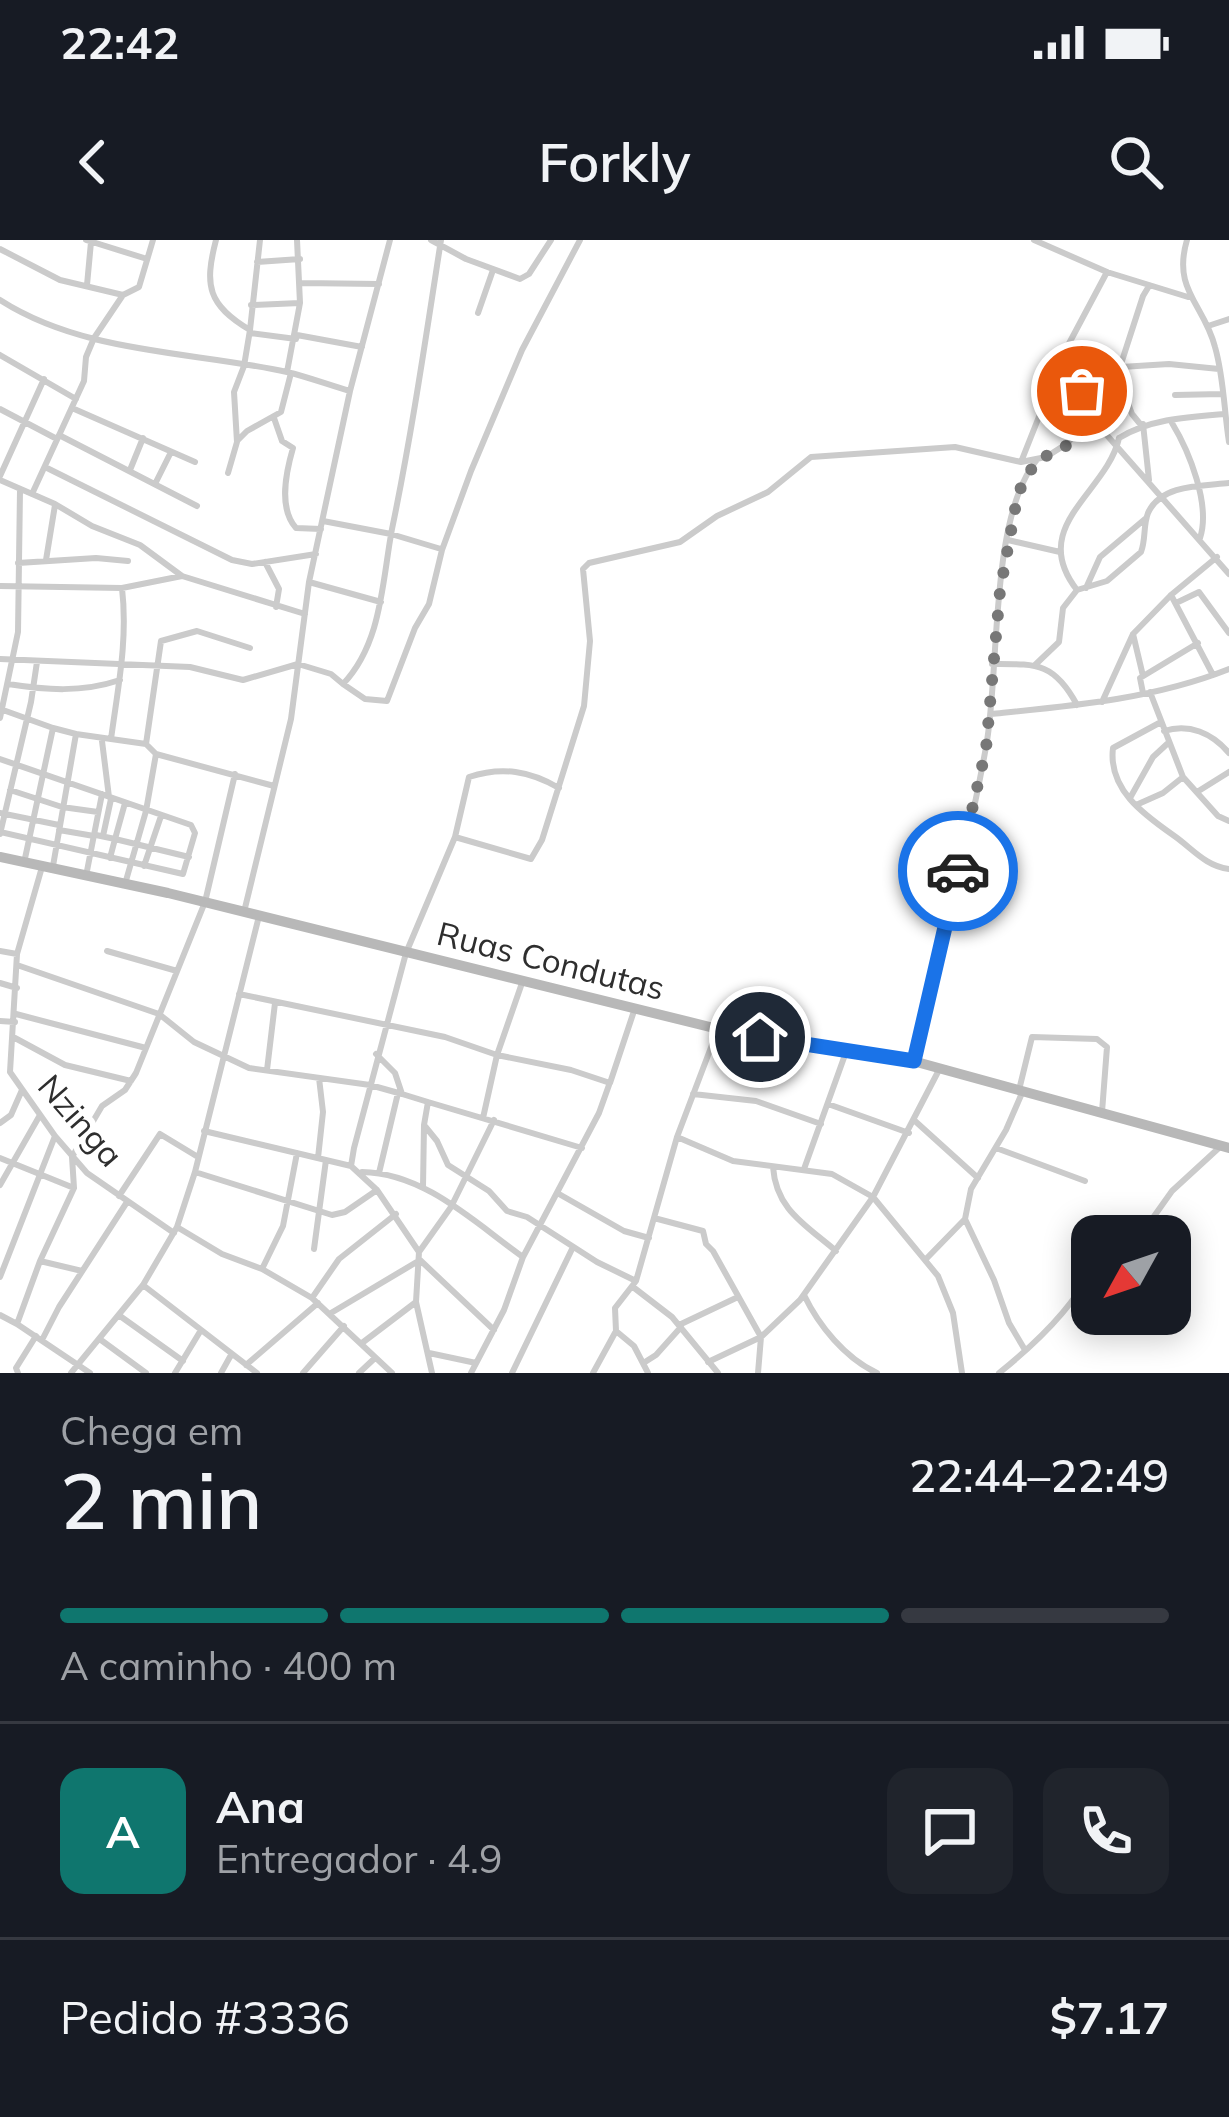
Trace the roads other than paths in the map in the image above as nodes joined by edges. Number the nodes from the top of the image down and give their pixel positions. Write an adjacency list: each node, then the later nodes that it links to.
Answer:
1 (153, 240): 14 (street)
2 (216, 240): 31 (street)
3 (260, 240): 16 (street)
4 (297, 240): 15 (street)
5 (388, 240): 20 (street)
6 (437, 240): 17 (street); 78 (street)
7 (551, 240): 17 (street)
8 (580, 240): 81 (street)
9 (1034, 240): 18 (street)
10 (1187, 240): 24 (street)
11 (88, 241): 12 (street); 21 (street)
12 (103, 243): 14 (street)
13 (0, 249): 21 (street)
14 (147, 259): 23 (street)
15 (300, 260): 16 (street); 19 (street)
16 (257, 262): 27 (street)
17 (494, 270): 28 (street)
18 (1107, 272): 22 (street); 35 (street)
19 (301, 283): 20 (street); 26 (street)
20 (379, 284): 34 (street)
21 (87, 285): 23 (street)
22 (1150, 286): 24 (street); 39 (street)
23 (123, 296): 33 (street)
24 (1189, 297): 30 (street)
25 (0, 300): 33 (street)
26 (300, 303): 27 (street); 32 (street)
27 (251, 305): 31 (street)
28 (478, 314)
29 (1229, 319): 30 (street)
30 (1208, 326): 38 (street)
31 (250, 332): 32 (street); 37 (street)
32 (297, 337): 34 (street); 40 (street)
33 (94, 338): 37 (street); 45 (street)
34 (362, 347): 43 (street)
35 (1065, 351): 48 (street); 60 (street)
36 (0, 355): 41 (street)
37 (244, 366): 40 (street); 56 (street)
38 (1219, 368): 39 (street); 42 (street)
39 (1118, 370): 48 (street); 52 (street)
40 (289, 373): 43 (street); 49 (street)
41 (44, 379): 45 (street); 50 (street)
42 (1224, 388): 44 (street); 47 (street)
43 (350, 391): 77 (street)
44 (1175, 395)
45 (74, 403): 53 (street); 54 (street)
46 (0, 409): 50 (street)
47 (1224, 414): 51 (street); 57 (street)
48 (1090, 416): 55 (street); 61 (street)
49 (274, 418): 56 (street); 77 (street)
50 (22, 421): 53 (street); 66 (street)
51 (1172, 423): 52 (street); 70 (street)
52 (1142, 424): 55 (street); 67 (street)
53 (58, 437): 63 (street); 64 (street)
54 (143, 438): 59 (street); 64 (street)
55 (1114, 439): 58 (street)
56 (237, 442): 65 (street)
57 (1229, 442)
58 (1116, 448): 67 (street); 82 (street)
59 (170, 452): 62 (street); 69 (street)
60 (1021, 461): 61 (street); 143 (street)
61 (1036, 461): 80 (street)
62 (195, 462)
63 (45, 467): 72 (street); 88 (street)
64 (130, 470): 69 (street)
65 (228, 472)
66 (0, 478): 71 (street)
67 (1149, 483): 73 (street)
68 (1229, 483): 70 (street)
69 (154, 484): 75 (street)
70 (1196, 487): 73 (street); 79 (street)
71 (20, 490): 72 (street); 86 (street)
72 (32, 494): 74 (street)
73 (1160, 497): 76 (street); 79 (street)
74 (56, 504): 85 (street); 90 (street)
75 (197, 506)
76 (1145, 519): 95 (street); 95 (street)
77 (322, 525): 78 (street); 83 (street)
78 (392, 534): 81 (street); 97 (street)
79 (1200, 538): 84 (street)
80 (1008, 540): 82 (street); 111 (street)
81 (442, 550): 119 (street)
82 (1060, 553): 95 (street)
83 (316, 554): 88 (street); 91 (street)
84 (1217, 557): 89 (street); 96 (street)
85 (46, 560): 86 (street); 87 (street)
86 (17, 562): 93 (street)
87 (128, 562)
88 (266, 562): 99 (street)
89 (1229, 574)
90 (182, 576): 94 (street); 99 (street)
91 (309, 582): 97 (street); 100 (street)
92 (0, 586): 93 (street)
93 (18, 587): 94 (street); 107 (street)
94 (122, 588): 109 (street)
95 (1082, 589): 112 (street)
96 (1171, 595): 98 (street); 103 (street)
97 (382, 602): 119 (street)
98 (1176, 604): 101 (street); 104 (street)
99 (276, 607): 100 (street)
100 (304, 614): 110 (street)
101 (1225, 617): 102 (street)
102 (1229, 633)
103 (1132, 634): 116 (street); 122 (street)
104 (1198, 643): 115 (street); 116 (street)
105 (250, 647): 113 (street)
106 (0, 659): 107 (street)
107 (11, 660): 108 (street); 118 (street)
108 (37, 662): 109 (street); 120 (street)
109 (123, 664): 113 (street); 117 (street)
110 (298, 664): 113 (street); 119 (street); 142 (street)
111 (992, 664): 112 (street); 125 (street)
112 (1036, 664): 123 (street)
113 (155, 667): 131 (street)
114 (1229, 669): 115 (street)
115 (1213, 675): 121 (street)
116 (1143, 676): 121 (street)
117 (120, 680): 120 (street); 130 (street)
118 (8, 684): 120 (street); 124 (street)
119 (343, 684)
120 (33, 690): 126 (street)
121 (1146, 693): 122 (street); 127 (street)
122 (1102, 702): 123 (street)
123 (1077, 705): 125 (street)
124 (1, 712): 126 (street)
125 (991, 714): 205 (street)
126 (27, 721): 128 (street); 136 (street)
127 (1163, 726): 132 (street); 133 (street); 148 (street)
128 (52, 728): 129 (street); 139 (street)
129 (76, 734): 130 (street); 141 (street, Nzinga)
130 (106, 740): 131 (street); 146 (street)
131 (146, 744): 134 (street)
132 (1167, 744): 140 (street); 148 (street)
133 (1229, 753)
134 (157, 754): 138 (street); 151 (street)
135 (0, 759): 136 (street)
136 (16, 764): 139 (street); 145 (street)
137 (1229, 772): 144 (street)
138 (236, 774): 142 (street); 179 (street)
139 (45, 775): 141 (street); 147 (street)
140 (1183, 777): 144 (street); 148 (street)
141 (68, 781): 146 (street); 150 (street, Nzinga)
142 (274, 786): 180 (street)
143 (560, 788): 160 (street); 160 (street)
144 (1197, 792): 156 (street)
145 (6, 794): 147 (street); 153 (street)
146 (107, 796): 149 (street); 152 (street); 159 (street)
147 (40, 800): 150 (street); 155 (street)
148 (1133, 802): 174 (street)
149 (125, 803): 151 (street); 161 (street)
150 (62, 807): 152 (street); 157 (street, Nzinga)
151 (146, 811): 154 (street); 163 (street)
152 (98, 812): 159 (street)
153 (2, 814): 155 (street); 158 (street)
154 (161, 816): 165 (street); 168 (street)
155 (34, 821): 157 (street); 162 (street)
156 (1229, 821)
157 (59, 828): 159 (street); 164 (street, Nzinga)
158 (0, 833): 162 (street)
159 (97, 836): 161 (street); 166 (street)
160 (455, 837): 184 (street)
161 (116, 838): 163 (street); 169 (street)
162 (29, 839): 164 (street); 170 (street)
163 (136, 844): 165 (street); 171 (street)
164 (56, 845): 166 (street); 173 (street, Nzinga)
165 (149, 848): 168 (street); 172 (street)
166 (91, 854): 169 (street); 176 (street)
167 (0, 857): 170 (street, Ruas Condutas)
168 (189, 857): 175 (street)
169 (110, 858): 171 (street)
170 (24, 863): 173 (street, Ruas Condutas)
171 (130, 863): 172 (street); 177 (street)
172 (144, 866): 175 (street)
173 (47, 868): 176 (street, Ruas Condutas); 185 (street, Nzinga)
174 (1229, 868)
175 (173, 872): 178 (street)
176 (86, 876): 177 (street, Ruas Condutas)
177 (124, 884): 178 (street, Ruas Condutas)
178 (168, 893): 179 (street, Ruas Condutas)
179 (205, 902): 180 (street, Ruas Condutas); 187 (street)
180 (244, 912): 181 (street, Ruas Condutas)
181 (259, 916): 184 (street, Ruas Condutas); 191 (street)
182 (0, 951): 185 (street)
183 (107, 951): 187 (street)
184 (406, 953): 188 (street, Ruas Condutas); 197 (street)
185 (17, 954): 186 (street, Nzinga)
186 (17, 965): 190 (street, Nzinga); 194 (street)
187 (177, 970): 194 (street)
188 (523, 980): 193 (street, Ruas Condutas); 203 (street)
189 (0, 983): 190 (street)
190 (16, 988): 195 (street, Nzinga)
191 (239, 994): 192 (street); 204 (street)
192 (274, 1002): 197 (street); 208 (street)
193 (635, 1007): 198 (street, Ruas Condutas); 212 (street)
194 (159, 1015): 200 (street); 204 (street)
195 (16, 1018): 196 (street); 199 (street, Nzinga); 200 (street)
196 (0, 1021)
197 (384, 1027): 202 (street); 203 (street)
198 (718, 1029): 201 (street, Ruas Condutas); 217 (street)
199 (15, 1038): 209 (street, Nzinga); 211 (street)
200 (146, 1048): 211 (street)
201 (846, 1052): 205 (street, Ruas Condutas); 219 (street)
202 (376, 1054): 213 (street); 216 (street)
203 (497, 1055): 212 (street); 222 (street)
204 (223, 1056): 208 (street); 228 (street)
205 (914, 1061): 207 (street, Ruas Condutas)
206 (0, 1067): 209 (street)
207 (940, 1067): 215 (street, Ruas Condutas); 224 (street)
208 (267, 1070): 210 (street)
209 (10, 1072): 214 (street, Nzinga)
210 (319, 1077): 213 (street); 239 (street)
211 (131, 1081): 236 (street)
212 (610, 1083): 233 (street)
213 (370, 1085): 216 (street); 241 (street)
214 (22, 1090): 221 (street, Nzinga); 225 (street)
215 (1021, 1091): 220 (street, Ruas Condutas); 220 (street); 234 (street)
216 (400, 1093): 218 (street); 246 (street)
217 (692, 1094): 226 (street); 231 (street)
218 (428, 1102): 222 (street); 227 (street)
219 (828, 1103): 226 (street); 229 (street)
220 (1102, 1113): 232 (street, Ruas Condutas)
221 (40, 1115): 230 (street, Nzinga); 240 (street)
222 (483, 1118): 223 (street)
223 (494, 1120): 233 (street); 248 (street)
224 (915, 1121): 229 (street); 249 (street)
225 (0, 1123)
226 (821, 1124): 243 (street)
227 (424, 1125): 248 (street); 252 (street)
228 (204, 1131): 235 (street); 237 (street)
229 (909, 1133): 256 (street)
230 (55, 1136): 236 (street, Nzinga); 247 (street)
231 (677, 1136): 242 (street); 263 (street)
232 (1225, 1147): 262 (street)
233 (582, 1148): 255 (street)
234 (996, 1148): 249 (street); 250 (street)
235 (297, 1153): 239 (street); 258 (street)
236 (72, 1157): 253 (street); 257 (street, Nzinga)
237 (198, 1157): 244 (street); 257 (street)
238 (0, 1158): 240 (street)
239 (322, 1159): 241 (street); 260 (street)
240 (12, 1163): 247 (street); 251 (street)
241 (352, 1166): 245 (street)
242 (773, 1167): 243 (street); 270 (street)
243 (804, 1169): 256 (street)
244 (195, 1172): 258 (street); 266 (street)
245 (362, 1172): 246 (street); 254 (street)
246 (379, 1173): 252 (street)
247 (38, 1174): 253 (street); 277 (street)
248 (466, 1176): 259 (street); 265 (street)
249 (978, 1178): 264 (street)
250 (1084, 1181)
251 (0, 1185)
252 (422, 1187): 259 (street)
253 (74, 1188): 274 (street)
254 (377, 1190): 260 (street); 261 (street)
255 (559, 1194): 265 (street); 267 (street)
256 (873, 1197): 270 (street); 273 (street)
257 (123, 1199): 266 (street, Nzinga); 276 (street)
258 (288, 1202): 260 (street); 275 (street)
259 (452, 1207): 271 (street); 272 (street)
260 (320, 1210): 269 (street)
261 (396, 1214): 271 (street); 282 (street)
262 (1155, 1215)
263 (654, 1217): 267 (street); 281 (street)
264 (965, 1219): 273 (street); 298 (street)
265 (541, 1226): 268 (street); 272 (street)
266 (176, 1230): 275 (street, Nzinga); 279 (street)
267 (649, 1238): 278 (street)
268 (574, 1247): 278 (street); 321 (street)
269 (314, 1250)
270 (836, 1251): 280 (street)
271 (420, 1256): 283 (street); 285 (street); 292 (street)
272 (524, 1257): 292 (street)
273 (927, 1258): 327 (street)
274 (40, 1261): 276 (street); 288 (street)
275 (262, 1269): 282 (street, Nzinga)
276 (82, 1270): 295 (street)
277 (0, 1277)
278 (635, 1284): 290 (street); 293 (street)
279 (143, 1286): 287 (street); 291 (street)
280 (804, 1295): 294 (street); 326 (street)
281 (738, 1297): 290 (street); 294 (street)
282 (315, 1301): 285 (street, Nzinga); 307 (street)
283 (416, 1302): 297 (street); 299 (street)
284 (1071, 1302): 298 (street)
285 (331, 1313): 289 (street, Nzinga)
286 (0, 1315): 288 (street)
287 (120, 1316): 296 (street); 302 (street)
288 (17, 1324): 295 (street)
289 (344, 1326): 297 (street, Nzinga); 316 (street)
290 (680, 1326): 303 (street); 304 (street)
291 (201, 1329): 300 (street); 302 (street)
292 (494, 1330): 305 (street)
293 (616, 1330): 303 (street); 322 (street)
294 (760, 1337): 304 (street); 308 (street)
295 (39, 1338): 306 (street); 309 (street)
296 (100, 1340): 306 (street); 312 (street)
297 (362, 1343): 301 (street, Nzinga)
298 (1025, 1350): 328 (street)
299 (429, 1353): 305 (street); 319 (street)
300 (232, 1354): 307 (street); 314 (street)
301 (375, 1358): 317 (street); 318 (street, Nzinga)
302 (183, 1361): 313 (street)
303 (644, 1362): 323 (street)
304 (708, 1362): 324 (street)
305 (476, 1363): 320 (street)
306 (79, 1365): 310 (street); 311 (street)
307 (246, 1365): 315 (street)
308 (758, 1369): 325 (street)
309 (18, 1373)
310 (71, 1373)
311 (90, 1373)
312 (146, 1373)
313 (176, 1373)
314 (221, 1373)
315 (256, 1373)
316 (303, 1373)
317 (359, 1373)
318 (391, 1373)
319 (432, 1373)
320 (471, 1373)
321 (512, 1373)
322 (593, 1373)
323 (648, 1373)
324 (718, 1373)
325 (747, 1373)
326 (877, 1373)
327 (962, 1373)
328 (999, 1373)

